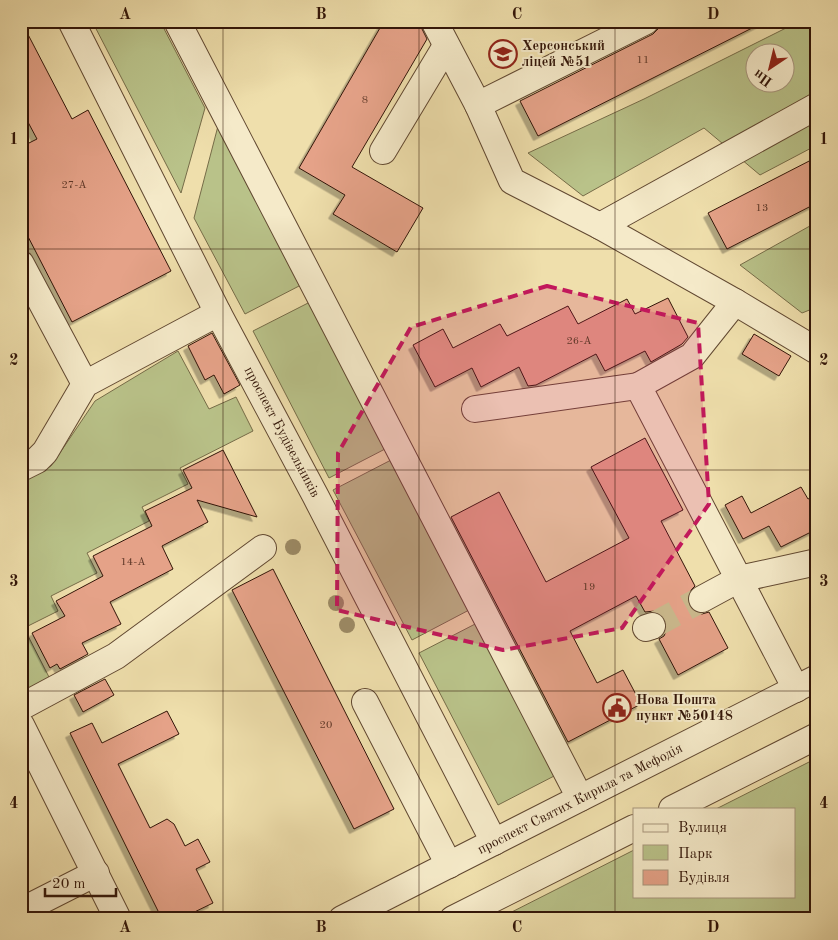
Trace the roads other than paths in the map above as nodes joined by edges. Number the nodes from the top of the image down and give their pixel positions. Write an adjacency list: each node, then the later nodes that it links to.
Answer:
1 (71, 21): 12 (street, проспект Будівельників)
2 (177, 21): 27 (street)
3 (434, 21): 5 (street)
4 (646, 21): 6 (street)
5 (446, 46): 6 (street); 8 (street)
6 (478, 105): 9 (street)
7 (817, 106): 9 (street)
8 (383, 151)
9 (600, 226): 11 (street)
10 (21, 264): 14 (street)
11 (736, 302): 13 (street); 15 (street)
12 (218, 313): 14 (street); 30 (street, проспект Будівельників)
13 (817, 351)
14 (85, 384): 17 (street)
15 (638, 386): 16 (street); 20 (street)
16 (475, 409)
17 (21, 468)
18 (263, 548): 24 (street)
19 (817, 562): 20 (street)
20 (739, 580): 21 (street); 22 (street)
21 (702, 599)
22 (806, 684): 27 (street, проспект Святих Кирила та Мефодія)
23 (365, 702): 31 (street)
24 (21, 707)
25 (21, 725): 32 (street)
26 (817, 736): 28 (street)
27 (580, 798): 30 (street, проспект Святих Кирила та Мефодія)
28 (674, 808)
29 (633, 829): 36 (street)
30 (494, 842): 31 (street, проспект Святих Кирила та Мефодія)
31 (449, 865): 35 (street, проспект Святих Кирила та Мефодія)
32 (96, 873): 33 (street); 34 (street)
33 (21, 911)
34 (118, 919)
35 (342, 919)
36 (454, 919)

